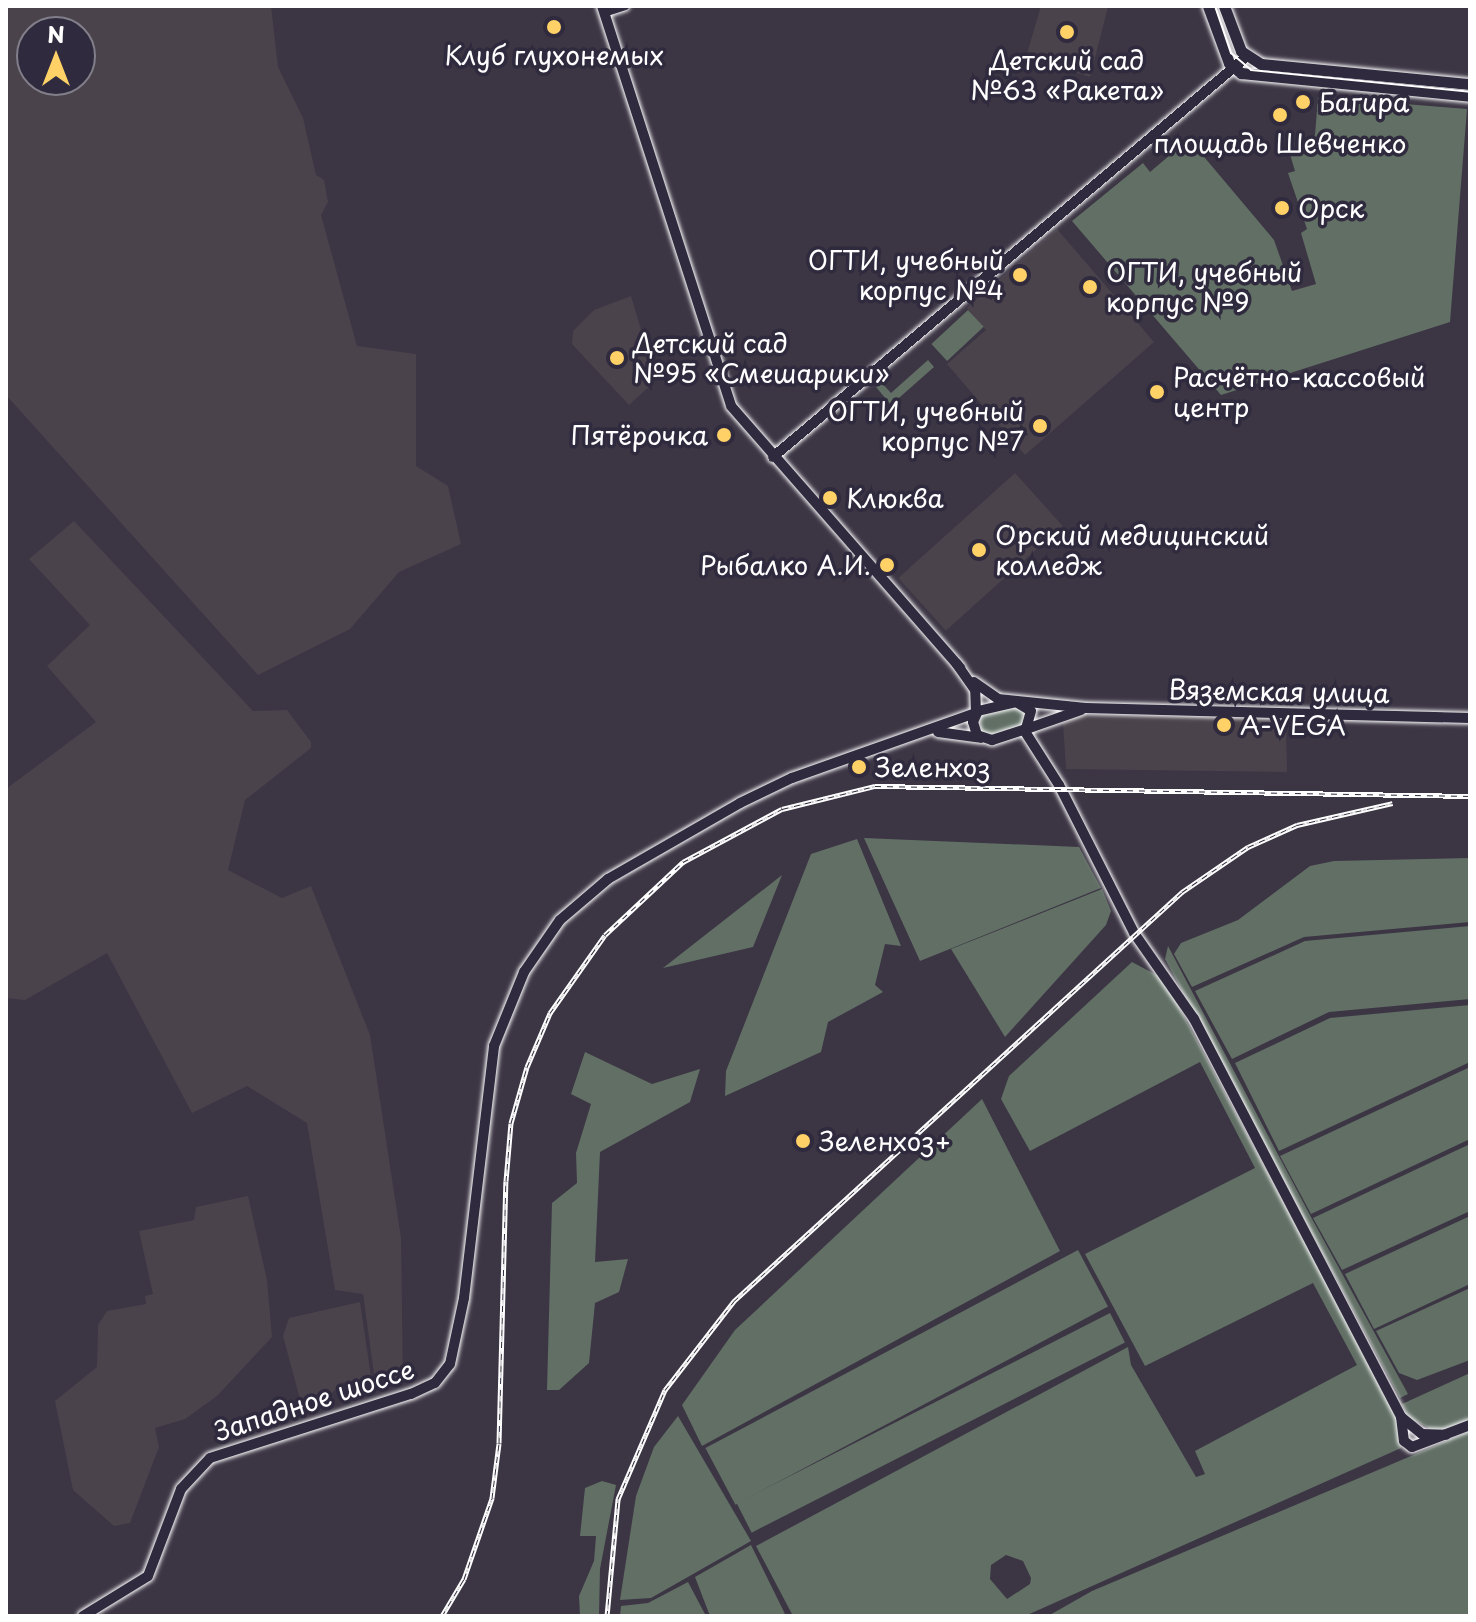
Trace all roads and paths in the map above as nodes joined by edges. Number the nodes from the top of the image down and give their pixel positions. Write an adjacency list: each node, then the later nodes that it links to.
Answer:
1 (625, 6): 4 (street)
2 (1208, 6): 6 (main road)
3 (1224, 6): 5 (main road)
4 (603, 9): 9 (main road)
5 (1245, 58): 6 (main road); 7 (main road)
6 (1233, 68): 8 (main road); 9 (main road)
7 (1470, 84)
8 (1470, 96)
9 (773, 457): 10 (main road)
10 (957, 664): 11 (main road); 13 (main road)
11 (1018, 702): 12 (main road, Вяземская улица); 13 (main road); 15 (main road)
12 (1086, 708): 14 (main road, Вяземская улица); 15 (main road)
13 (976, 713): 16 (main road); 17 (main road)
14 (1470, 718)
15 (1024, 730): 17 (main road); 18 (main road)
16 (920, 734): 17 (main road); 21 (main road, Западное шоссе)
17 (983, 739)
18 (1401, 1417): 20 (main road); 20 (main road)
19 (1470, 1425): 20 (main road)
20 (1446, 1435)
21 (83, 1616)

